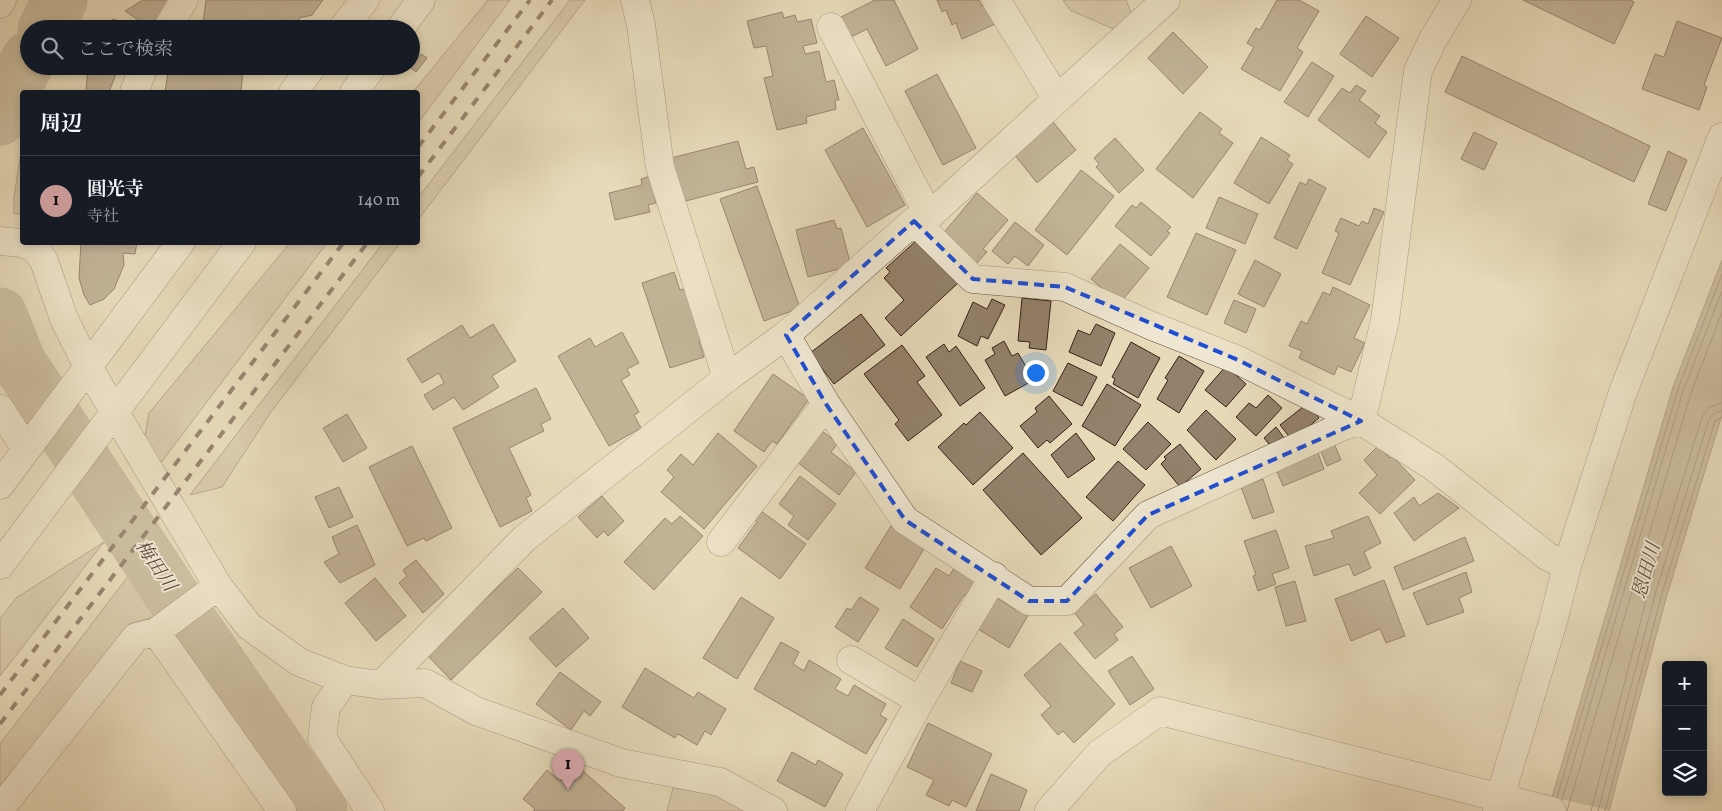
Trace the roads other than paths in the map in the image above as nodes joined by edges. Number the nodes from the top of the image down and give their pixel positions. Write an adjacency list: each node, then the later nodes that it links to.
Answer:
1 (2, 0): 9 (street)
2 (184, 0): 11 (street)
3 (365, 0): 12 (street)
4 (421, 0): 13 (street)
5 (635, 0): 29 (street)
6 (996, 0): 21 (street)
7 (1166, 0): 10 (street)
8 (1457, 0): 33 (street)
9 (0, 4)
10 (1140, 10): 21 (street)
11 (172, 20)
12 (349, 20)
13 (407, 20)
14 (831, 27): 23 (street)
15 (141, 75): 18 (street)
16 (306, 75): 19 (street)
17 (366, 75): 20 (street)
18 (135, 90)
19 (295, 90)
20 (355, 90)
21 (1057, 99): 23 (street)
22 (1722, 137): 38 (street)
23 (922, 219): 27 (street); 33 (street)
24 (25, 245): 28 (street)
25 (179, 245): 28 (street)
26 (240, 245): 32 (street)
27 (786, 335): 29 (street); 30 (street)
28 (88, 367): 32 (street); 34 (street)
29 (728, 378): 44 (street)
30 (826, 404): 36 (street); 39 (street)
31 (0, 409): 34 (street)
32 (116, 412): 37 (street); 40 (street)
33 (1360, 421): 38 (street); 39 (street)
34 (30, 444): 35 (street)
35 (0, 485)
36 (721, 542)
37 (0, 565)
38 (1567, 566): 46 (street)
39 (994, 576): 45 (street)
40 (214, 589): 41 (street); 43 (street)
41 (158, 630): 47 (street); 48 (street)
42 (851, 660): 45 (street)
43 (345, 680): 44 (street); 49 (street)
44 (381, 685): 50 (street)
45 (920, 701): 51 (street)
46 (1502, 803): 52 (street); 53 (street)
47 (0, 809)
48 (282, 811)
49 (370, 811)
50 (773, 811)
51 (860, 811)
52 (1049, 811)
53 (1552, 811)

